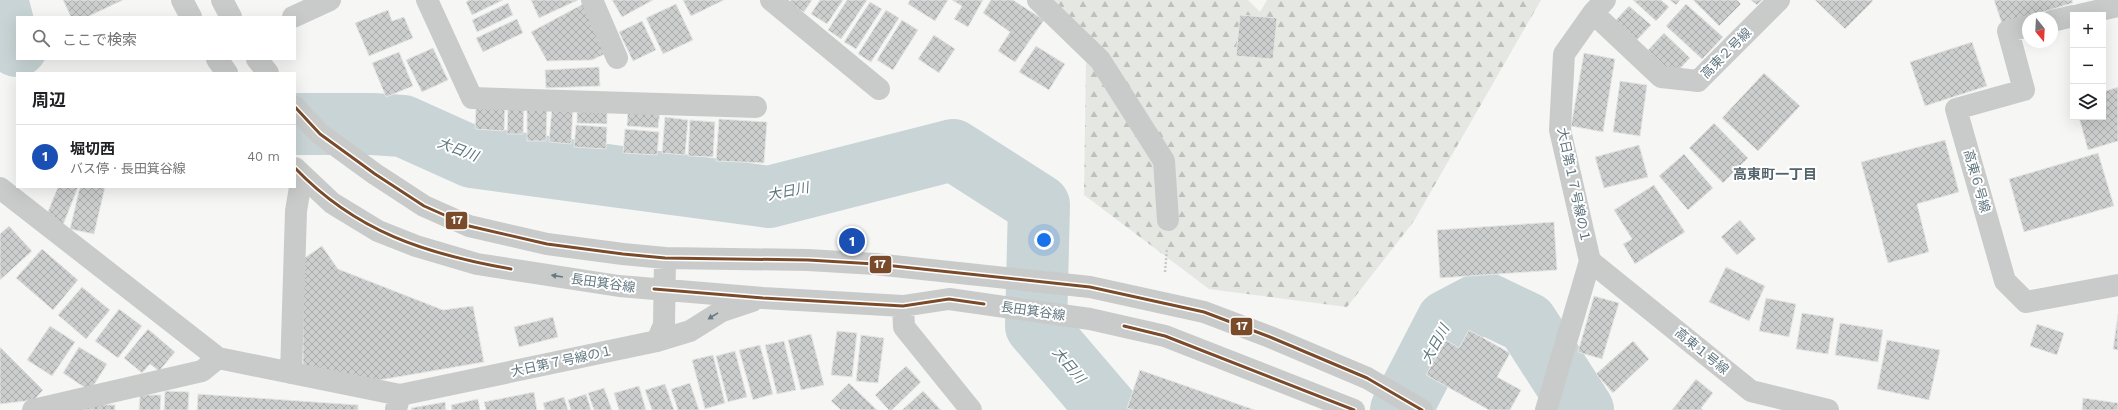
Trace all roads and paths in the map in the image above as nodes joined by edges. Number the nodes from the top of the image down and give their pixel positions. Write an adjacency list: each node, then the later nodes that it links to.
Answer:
1 (182, 0): 12 (street)
2 (222, 0): 13 (street)
3 (330, 0): 14 (street)
4 (427, 0): 24 (street)
5 (592, 0): 18 (street)
6 (771, 0): 23 (street)
7 (1038, 0): 28 (street)
8 (1779, 0): 9 (street, 高東２号線)
9 (1599, 6): 30 (street, 大日第１７号線の１)
10 (2118, 6): 11 (street)
11 (2092, 12)
12 (190, 16)
13 (230, 16)
14 (295, 16)
15 (2070, 17): 16 (street)
16 (2058, 20)
17 (2022, 28): 31 (street, 高東６号線)
18 (617, 58)
19 (218, 60): 21 (street)
20 (258, 60): 22 (street)
21 (226, 72)
22 (267, 72)
23 (879, 89)
24 (756, 107)
25 (298, 110): 29 (street)
26 (298, 171): 32 (street, 長田箕谷線, one-way to 26); 37 (street)
27 (0, 188): 36 (street)
28 (1168, 220)
29 (665, 258): 32 (street); 42 (street)
30 (1590, 262): 43 (street); 44 (street, 高東１号線)
31 (2118, 286)
32 (665, 290): 33 (street, 長田箕谷線); 35 (street)
33 (763, 298): 34 (street, 長田箕谷線); 35 (street, 大日第７号線の１, one-way to 35)
34 (910, 305): 39 (street, 長田箕谷線); 41 (street)
35 (657, 341): 38 (street, 大日第７号線の１)
36 (218, 358): 37 (street); 40 (street)
37 (291, 374): 38 (street)
38 (398, 403)
39 (1352, 409)
40 (32, 410)
41 (971, 410)
42 (1422, 410)
43 (1546, 410)
44 (1828, 410)

